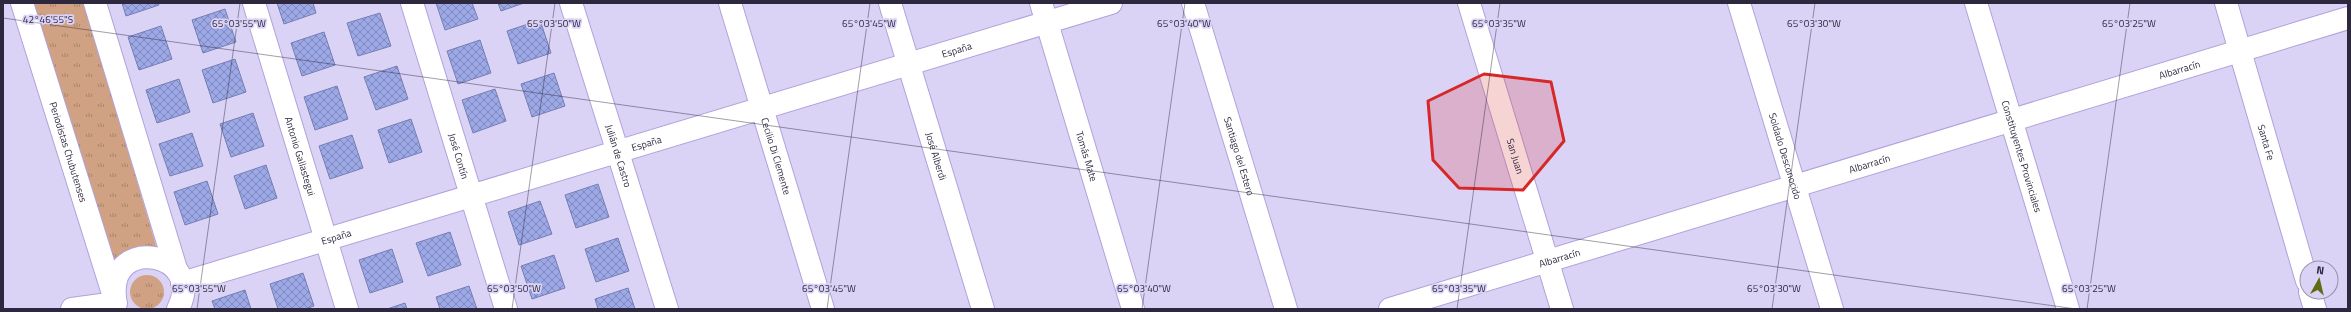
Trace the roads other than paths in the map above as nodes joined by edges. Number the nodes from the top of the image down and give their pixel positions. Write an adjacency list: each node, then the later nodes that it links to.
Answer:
1 (22, 3): 27 (street, Periodistas Chubutenses)
2 (95, 3): 26 (street)
3 (254, 3): 23 (street, Antonio Gallastegui)
4 (412, 3): 22 (street, José Contín)
5 (571, 3): 20 (street, Julián de Castro)
6 (730, 3): 18 (street, Cecilio Di Clemente)
7 (890, 3): 17 (street, José Alberdi)
8 (1111, 3): 14 (street, España)
9 (1193, 3): 35 (street, Santiago del Estero)
10 (1468, 3): 25 (street, San Juan)
11 (1739, 3): 21 (street, Soldado Desconocido)
12 (1976, 3): 19 (street, Constituyentes Provinciales)
13 (2226, 3): 16 (street, Santa Fe)
14 (1044, 13): 17 (street, España); 34 (street, Tomás Mate)
15 (2348, 18): 16 (street, Albarracín)
16 (2240, 51): 19 (street, Albarracín); 24 (street, Santa Fe)
17 (910, 64): 18 (street, España); 33 (street, José Alberdi)
18 (763, 108): 20 (street, España); 32 (street, Cecilio Di Clemente)
19 (2011, 121): 21 (street, Albarracín); 39 (street, Constituyentes Provinciales)
20 (619, 151): 22 (street, España); 31 (street, Julián de Castro)
21 (1795, 186): 25 (street, Albarracín); 38 (street, Soldado Desconocido)
22 (472, 196): 23 (street, España); 30 (street, José Contín)
23 (326, 240): 26 (street, España); 29 (street, Antonio Gallastegui)
24 (2301, 260)
25 (1547, 261): 36 (street, Albarracín); 37 (street, San Juan)
26 (182, 292): 27 (street)
27 (117, 304): 28 (street)
28 (72, 309)
29 (347, 309)
30 (506, 309)
31 (667, 309)
32 (823, 309)
33 (983, 309)
34 (1133, 309)
35 (1286, 309)
36 (1390, 309)
37 (1562, 309)
38 (1832, 309)
39 (2068, 309)

